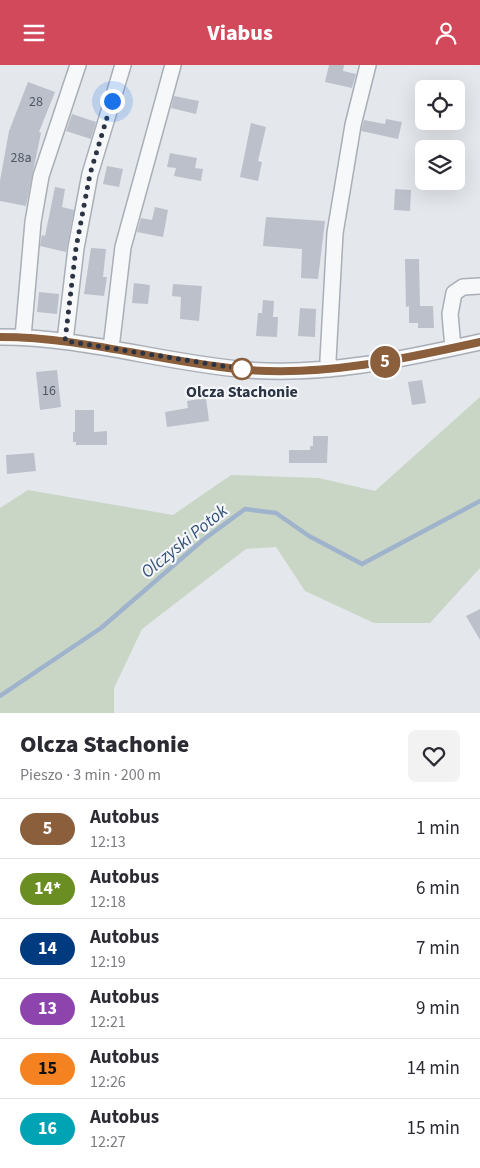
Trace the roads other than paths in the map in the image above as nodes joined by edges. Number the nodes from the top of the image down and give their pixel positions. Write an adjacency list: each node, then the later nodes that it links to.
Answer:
1 (78, 65): 7 (street)
2 (123, 65): 8 (street)
3 (173, 65): 10 (street)
4 (368, 65): 12 (street)
5 (480, 287): 11 (street)
6 (0, 337): 7 (street)
7 (23, 337): 8 (street)
8 (65, 341): 10 (street)
9 (480, 343): 11 (street)
10 (112, 348): 12 (street)
11 (452, 348): 12 (street)
12 (330, 369)

